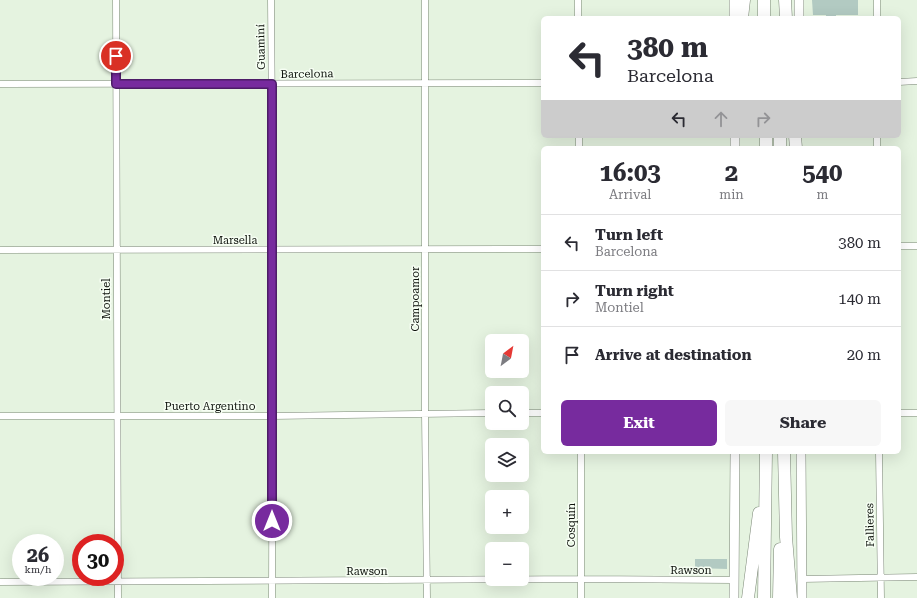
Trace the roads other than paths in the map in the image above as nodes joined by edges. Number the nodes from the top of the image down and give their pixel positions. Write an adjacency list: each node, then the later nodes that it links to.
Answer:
1 (116, 0): 25 (street, Montiel)
2 (271, 0): 26 (street, Guaminí)
3 (425, 0): 22 (street, Campoamor)
4 (578, 0): 12 (street)
5 (734, 0): 13 (street)
6 (744, 0): 14 (highway)
7 (764, 0): 15 (highway)
8 (779, 0): 16 (highway)
9 (785, 0): 17 (highway)
10 (799, 0): 18 (street)
11 (877, 0): 19 (street)
12 (578, 16)
13 (734, 16)
14 (742, 16)
15 (764, 16)
16 (779, 16)
17 (786, 16)
18 (799, 16)
19 (877, 16)
20 (917, 81): 21 (street)
21 (901, 82)
22 (425, 83): 23 (street, Barcelona); 26 (street, Barcelona); 30 (street, Campoamor)
23 (541, 83)
24 (0, 84): 25 (street, Barcelona)
25 (116, 84): 26 (street, Barcelona); 33 (street, Montiel)
26 (272, 84): 29 (street, Guaminí)
27 (901, 246): 28 (street)
28 (917, 246)
29 (273, 249): 30 (street, Marsella); 33 (street, Marsella); 42 (street, Guaminí)
30 (425, 249): 31 (street, Marsella); 34 (street, Campoamor)
31 (541, 249)
32 (0, 250): 33 (street, Marsella)
33 (116, 250): 41 (street, Montiel)
34 (425, 413): 35 (street, Puerto Argentino); 42 (street, Puerto Argentino); 57 (street, Campoamor)
35 (485, 413)
36 (529, 413): 37 (street)
37 (541, 413)
38 (901, 413): 39 (street)
39 (917, 413)
40 (0, 416): 41 (street, Puerto Argentino)
41 (117, 416): 42 (street, Puerto Argentino); 50 (street, Montiel)
42 (272, 416): 56 (street, Guaminí)
43 (582, 454): 53 (street, Cosquín)
44 (735, 454): 55 (street)
45 (781, 454): 69 (highway)
46 (784, 454): 70 (highway)
47 (801, 454): 54 (street)
48 (879, 454): 51 (street, Fallieres)
49 (766, 457): 67 (highway); 68 (highway)
50 (118, 534)
51 (881, 577): 52 (street); 54 (street); 72 (street, Fallieres)
52 (917, 577)
53 (581, 579): 55 (street, Rawson); 57 (street, Rawson); 65 (street, Cosquín)
54 (802, 579): 71 (street)
55 (734, 580): 66 (street)
56 (272, 581): 57 (street, Rawson); 60 (street, Rawson); 63 (street, Guaminí)
57 (427, 581): 64 (street, Campoamor)
58 (0, 582): 59 (street, Rawson)
59 (72, 582)
60 (124, 582)
61 (118, 586): 62 (street, Montiel)
62 (118, 598)
63 (272, 598)
64 (427, 598)
65 (581, 598)
66 (734, 598)
67 (748, 598)
68 (764, 598)
69 (779, 598)
70 (791, 598)
71 (802, 598)
72 (881, 598)

